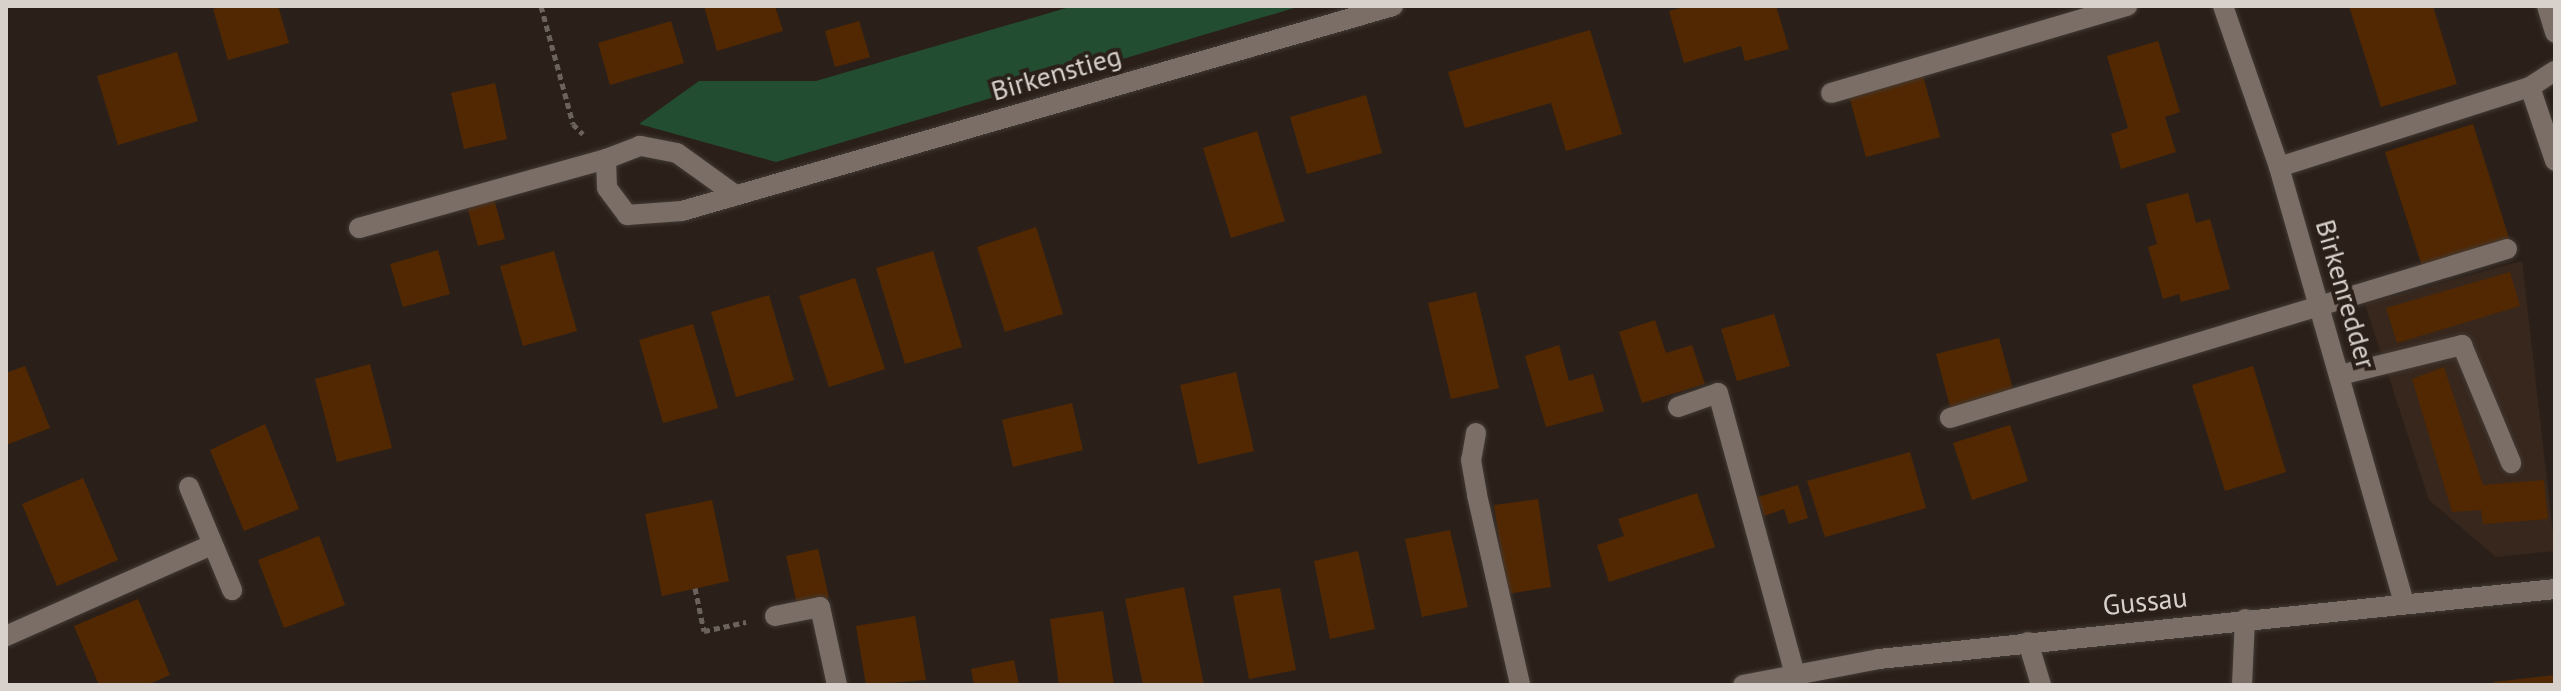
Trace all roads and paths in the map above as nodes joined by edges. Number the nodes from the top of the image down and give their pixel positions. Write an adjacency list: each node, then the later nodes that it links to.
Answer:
1 (541, 6): 10 (path)
2 (1393, 6): 13 (street, Birkenstieg)
3 (2127, 6): 9 (street)
4 (2223, 6): 12 (street, Birkenredder)
5 (2547, 6): 6 (street)
6 (2555, 33)
7 (2555, 71): 8 (street)
8 (2530, 87): 11 (street); 12 (street)
9 (1831, 93)
10 (606, 159): 13 (street); 13 (street, Birkenstieg); 14 (street)
11 (2555, 161)
12 (2279, 167): 16 (street, Birkenredder)
13 (734, 194)
14 (359, 228)
15 (2507, 249): 16 (street)
16 (2321, 305): 17 (street, Birkenredder); 19 (street)
17 (2340, 375): 21 (street); 27 (street, Birkenredder)
18 (1678, 407): 32 (street)
19 (1950, 418)
20 (1476, 433): 35 (street)
21 (2511, 463)
22 (189, 487): 23 (street)
23 (211, 545): 26 (street); 30 (street)
24 (695, 588): 28 (path)
25 (2555, 589): 27 (street, Gussau)
26 (232, 590)
27 (2404, 602): 29 (street, Gussau)
28 (775, 616): 34 (street)
29 (2245, 619): 31 (street, Gussau); 38 (street)
30 (6, 636)
31 (2028, 642): 32 (street, Gussau); 37 (street)
32 (1795, 675): 33 (street, Gussau)
33 (1772, 682): 36 (street, Gussau)
34 (837, 685)
35 (1520, 685)
36 (1743, 685)
37 (2041, 685)
38 (2242, 685)

